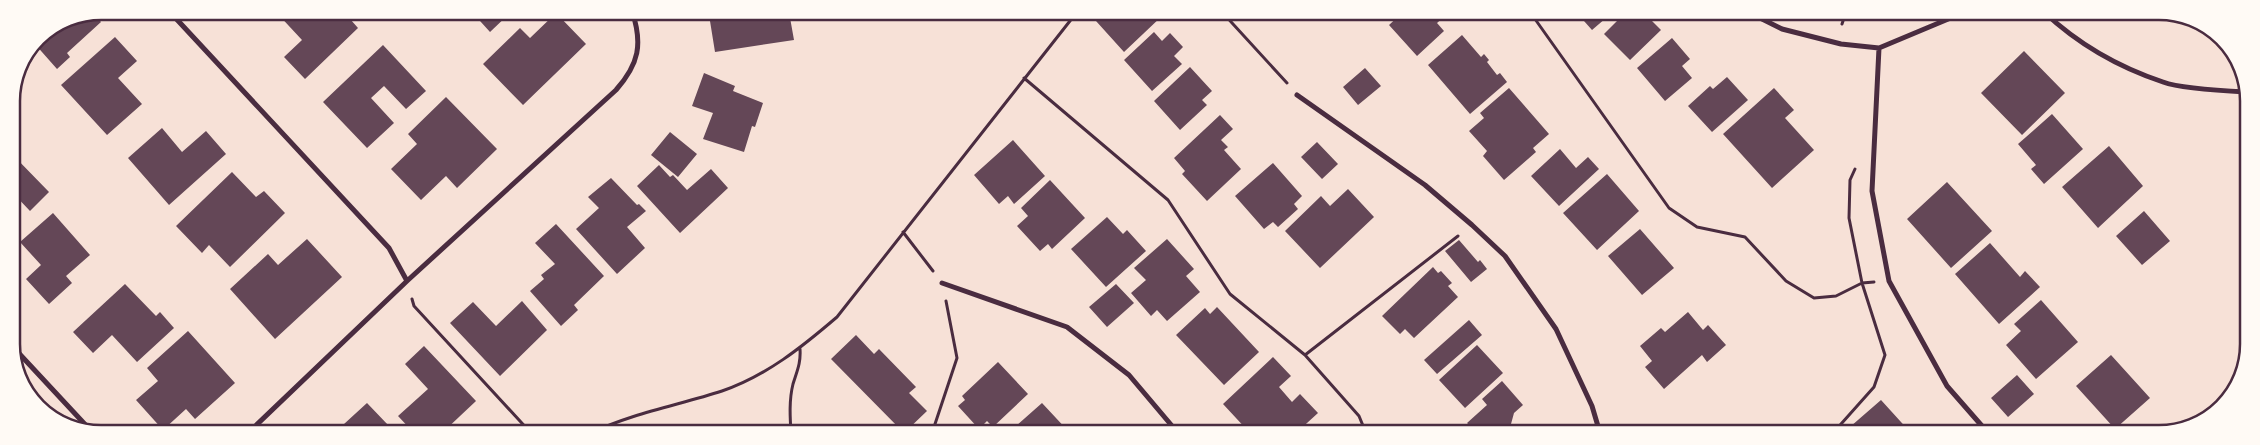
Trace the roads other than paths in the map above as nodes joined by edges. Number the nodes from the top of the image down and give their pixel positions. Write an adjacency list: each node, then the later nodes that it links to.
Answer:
1 (176, 20): 9 (street)
2 (634, 20): 9 (street)
3 (1764, 20): 6 (street)
4 (1946, 20): 6 (street)
5 (2054, 20): 7 (street)
6 (1879, 48): 16 (street)
7 (2239, 91)
8 (1297, 95): 15 (street)
9 (408, 281): 13 (street)
10 (942, 283): 14 (street)
11 (22, 356): 12 (street)
12 (83, 423)
13 (256, 425)
14 (1171, 425)
15 (1598, 425)
16 (1981, 425)

